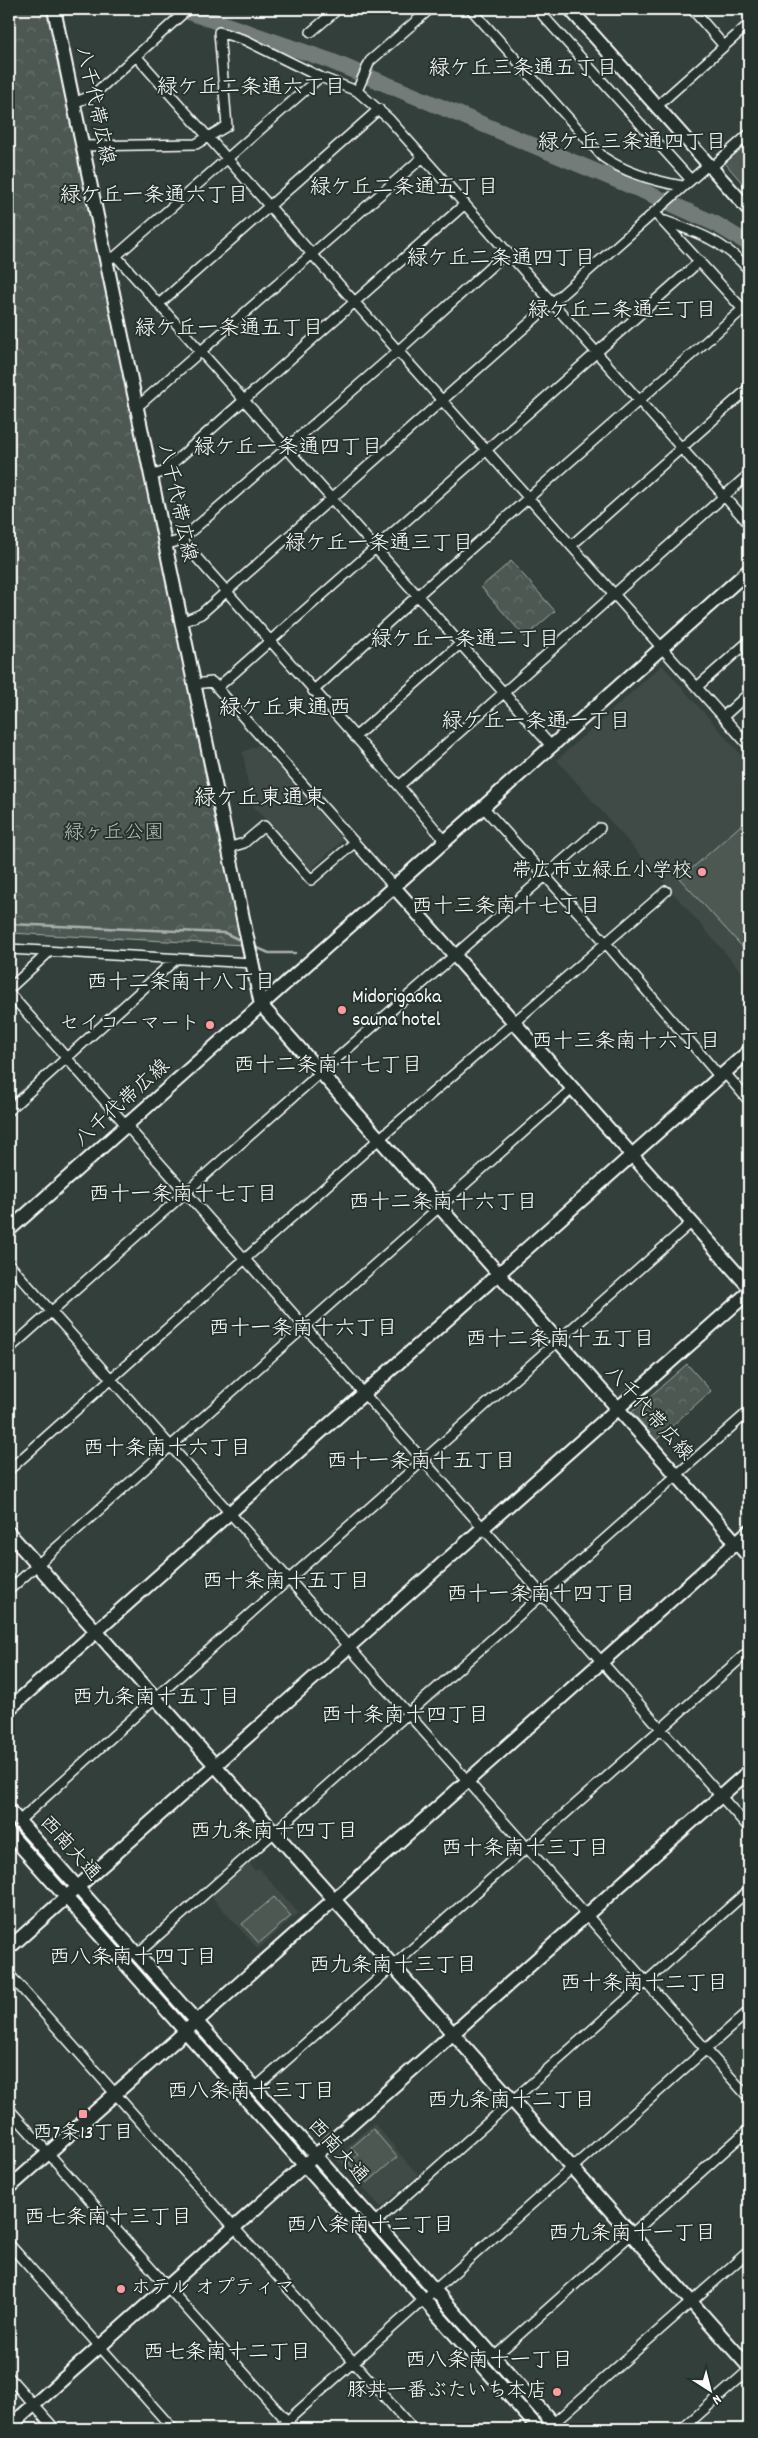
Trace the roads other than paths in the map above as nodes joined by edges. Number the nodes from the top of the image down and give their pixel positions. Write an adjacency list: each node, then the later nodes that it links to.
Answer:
1 (54, 9): 15 (street, 八千代帯広線)
2 (188, 9): 12 (street)
3 (338, 9): 10 (street)
4 (430, 9): 14 (street)
5 (471, 9): 25 (street)
6 (538, 9): 24 (street)
7 (570, 9): 16 (street)
8 (692, 9): 11 (street)
9 (749, 24): 11 (street)
10 (311, 32)
11 (724, 46): 16 (street)
12 (136, 56): 15 (street); 19 (street)
13 (320, 77): 14 (street); 19 (street); 22 (street)
14 (358, 89): 17 (street)
15 (74, 102): 20 (street, 八千代帯広線)
16 (656, 107): 23 (street)
17 (379, 110): 21 (street); 27 (street)
18 (749, 134): 23 (street)
19 (210, 138): 20 (street); 22 (street)
20 (83, 146): 33 (street, 八千代帯広線)
21 (423, 157): 26 (street); 32 (street)
22 (227, 158): 27 (street); 33 (street)
23 (710, 165): 24 (street); 29 (street)
24 (690, 179): 25 (street)
25 (679, 189): 28 (street)
26 (465, 204): 31 (street); 36 (street)
27 (271, 206): 32 (street); 38 (street)
28 (655, 210): 30 (street); 37 (street)
29 (749, 210)
30 (663, 220): 34 (street); 35 (street)
31 (507, 252): 37 (street); 40 (street)
32 (313, 254): 36 (street); 41 (street)
33 (111, 258): 38 (street); 47 (street, 八千代帯広線)
34 (700, 261): 39 (street); 42 (street)
35 (749, 270)
36 (356, 302): 40 (street); 46 (street)
37 (551, 302): 42 (street); 44 (street)
38 (159, 304): 41 (street)
39 (746, 313): 45 (street)
40 (399, 350): 44 (street); 48 (street)
41 (201, 352): 46 (street); 47 (street)
42 (596, 352): 45 (street); 50 (street)
43 (749, 388): 49 (street)
44 (442, 400): 50 (street); 54 (street)
45 (639, 400): 49 (street); 55 (street)
46 (244, 401): 48 (street); 52 (street)
47 (137, 407): 52 (street, 八千代帯広線)
48 (287, 448): 54 (street); 57 (street)
49 (680, 448): 53 (street); 59 (street)
50 (485, 450): 55 (street); 60 (street)
51 (749, 474): 53 (street)
52 (151, 476): 58 (street, 八千代帯広線)
53 (724, 496): 56 (street); 63 (street)
54 (330, 498): 60 (street); 62 (street)
55 (530, 498): 59 (street); 64 (street)
56 (749, 524)
57 (181, 540): 58 (street); 62 (street)
58 (166, 545): 65 (street, 八千代帯広線)
59 (572, 546): 63 (street)
60 (376, 548): 64 (street); 67 (street)
61 (749, 570): 69 (street)
62 (226, 592): 65 (street); 67 (street)
63 (614, 594): 69 (street); 74 (street)
64 (418, 596): 68 (street); 73 (street)
65 (182, 622): 70 (street, 八千代帯広線)
66 (749, 641): 71 (street)
67 (270, 642): 72 (street); 73 (street)
68 (460, 644): 74 (street); 77 (street)
69 (662, 648): 71 (street); 79 (street)
70 (194, 684): 72 (street); 85 (street, 八千代帯広線)
71 (697, 687): 76 (street)
72 (217, 688): 84 (street)
73 (313, 691): 77 (street)
74 (504, 693): 79 (street); 80 (street)
75 (749, 693): 76 (street)
76 (723, 717): 78 (street)
77 (355, 737): 80 (street)
78 (749, 746)
79 (552, 747): 81 (street)
80 (399, 786): 83 (street)
81 (484, 808): 83 (street); 86 (street)
82 (600, 828): 86 (street)
83 (446, 842): 87 (street)
84 (354, 843): 85 (street); 87 (street)
85 (228, 848): 94 (street, 八千代帯広線)
86 (546, 876): 89 (street); 92 (street)
87 (394, 887): 92 (street); 97 (street)
88 (666, 891): 89 (street)
89 (605, 942): 98 (street); 102 (street)
90 (9, 949): 91 (street)
91 (49, 952): 93 (street); 95 (street)
92 (454, 955): 98 (street); 101 (street)
93 (176, 959): 94 (street); 100 (street)
94 (252, 963): 97 (street, 八千代帯広線)
95 (9, 989)
96 (9, 994): 100 (street)
97 (261, 1005): 101 (street, 八千代帯広線); 106 (street, 八千代帯広線)
98 (514, 1021): 103 (street); 107 (street)
99 (749, 1051): 102 (street)
100 (67, 1058): 105 (street); 106 (street)
101 (320, 1073): 107 (street, 八千代帯広線); 109 (street)
102 (722, 1075): 104 (street); 108 (street)
103 (573, 1088): 108 (street); 110 (street)
104 (749, 1101)
105 (9, 1110)
106 (127, 1127): 109 (street); 112 (street, 八千代帯広線)
107 (379, 1140): 110 (street, 八千代帯広線); 113 (street)
108 (632, 1155): 111 (street); 115 (street)
109 (186, 1192): 113 (street); 118 (street)
110 (439, 1206): 115 (street, 八千代帯広線); 119 (street)
111 (692, 1222): 116 (street); 120 (street)
112 (9, 1230)
113 (245, 1260): 119 (street); 122 (street)
114 (9, 1264): 118 (street)
115 (498, 1273): 120 (street, 八千代帯広線); 123 (street)
116 (749, 1287)
117 (749, 1292): 124 (street)
118 (51, 1312): 121 (street); 122 (street)
119 (304, 1326): 123 (street); 126 (street)
120 (559, 1342): 124 (street, 八千代帯広線); 127 (street)
121 (9, 1349)
122 (111, 1378): 126 (street); 128 (street)
123 (364, 1393): 127 (street); 130 (street)
124 (617, 1409): 129 (street, 八千代帯広線); 131 (street)
125 (749, 1411): 129 (street)
126 (171, 1445): 130 (street); 136 (street)
127 (424, 1461): 131 (street); 137 (street)
128 (9, 1470)
129 (677, 1475): 134 (street, 八千代帯広線); 139 (street)
130 (230, 1513): 137 (street); 140 (street)
131 (483, 1527): 139 (street); 141 (street)
132 (749, 1531): 134 (street)
133 (9, 1533): 136 (street)
134 (736, 1542): 135 (street, 八千代帯広線); 143 (street)
135 (749, 1556)
136 (38, 1565): 138 (street); 140 (street)
137 (289, 1580): 141 (street); 144 (street)
138 (9, 1590)
139 (543, 1594): 143 (street); 146 (street)
140 (97, 1632): 144 (street); 145 (street)
141 (349, 1646): 146 (street); 148 (street)
142 (749, 1651): 147 (street)
143 (603, 1662): 147 (street); 150 (street)
144 (155, 1698): 148 (street); 153 (street)
145 (9, 1709)
146 (408, 1714): 150 (street); 156 (street)
147 (662, 1729): 151 (street); 157 (street)
148 (215, 1766): 156 (street); 158 (street)
149 (749, 1771): 151 (street)
150 (468, 1780): 157 (street); 161 (street)
151 (722, 1796): 154 (street); 162 (street)
152 (9, 1810): 153 (street, 西南大通)
153 (19, 1821): 158 (street, 西南大通)
154 (749, 1828)
155 (9, 1833): 160 (street, 西南大通)
156 (274, 1833): 161 (street); 164 (street)
157 (527, 1846): 162 (street); 165 (street)
158 (77, 1887): 160 (street); 164 (street, 西南大通)
159 (749, 1890): 167 (street)
160 (66, 1896): 163 (street); 170 (street, 西南大通)
161 (334, 1900): 165 (street); 169 (street)
162 (587, 1915): 167 (street); 171 (street)
163 (9, 1948)
164 (136, 1955): 169 (street, 西南大通)
165 (393, 1966): 171 (street); 173 (street)
166 (9, 1974): 174 (street)
167 (645, 1981): 172 (street); 176 (street)
168 (749, 2010): 172 (street)
169 (197, 2021): 170 (street); 173 (street, 西南大通)
170 (186, 2030): 174 (street); 181 (street, 西南大通)
171 (452, 2035): 176 (street); 180 (street)
172 (706, 2049): 175 (street); 182 (street)
173 (255, 2088): 180 (street, 西南大通)
174 (116, 2094): 179 (street); 185 (street)
175 (749, 2098)
176 (513, 2101): 182 (street); 184 (street)
177 (9, 2109): 179 (street)
178 (749, 2129): 186 (street)
179 (48, 2153): 183 (street); 189 (street)
180 (316, 2156): 181 (street); 184 (street, 西南大通)
181 (305, 2166): 185 (street); 191 (street, 西南大通)
182 (571, 2168): 186 (street); 190 (street)
183 (9, 2188)
184 (375, 2223): 190 (street, 西南大通)
185 (234, 2228): 189 (street); 195 (street)
186 (630, 2234): 192 (street); 194 (street)
187 (9, 2244): 193 (street)
188 (749, 2251): 192 (street)
189 (167, 2287): 193 (street); 199 (street)
190 (434, 2290): 191 (street); 194 (street, 西南大通)
191 (424, 2300): 195 (street); 207 (street, 西南大通)
192 (691, 2302): 196 (street); 201 (street)
193 (100, 2347): 198 (street); 203 (street)
194 (494, 2357): 201 (street, 西南大通)
195 (353, 2362): 199 (street); 206 (street)
196 (749, 2368): 208 (street)
197 (9, 2377): 198 (street)
198 (33, 2405): 200 (street); 202 (street)
199 (287, 2422): 204 (street); 205 (street)
200 (9, 2427)
201 (553, 2428)
202 (55, 2429)
203 (173, 2429)
204 (278, 2429)
205 (294, 2429)
206 (413, 2429)
207 (539, 2429)
208 (682, 2429)

